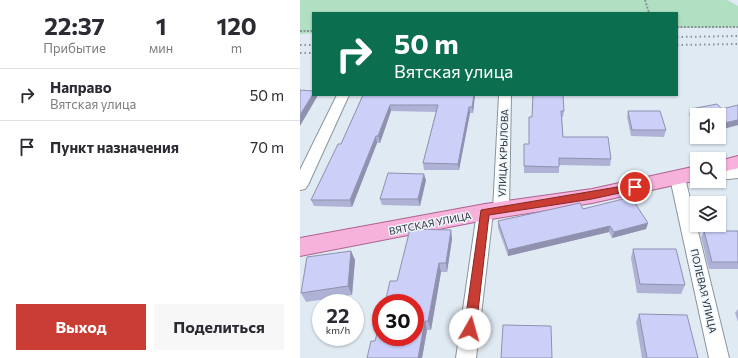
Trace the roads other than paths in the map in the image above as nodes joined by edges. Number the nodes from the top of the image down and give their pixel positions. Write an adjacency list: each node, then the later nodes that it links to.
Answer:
1 (343, 96): 8 (street)
2 (505, 96): 9 (street, УЛИЦА КРЫЛОВА)
3 (738, 162): 4 (main road)
4 (726, 165)
5 (738, 173): 6 (street)
6 (726, 174)
7 (687, 177): 9 (main road, ВЯТСКАЯ УЛИЦА); 12 (street, ПОЛЕВАЯ УЛИЦА)
8 (300, 185)
9 (493, 211): 10 (main road, ВЯТСКАЯ УЛИЦА); 11 (street, УЛИЦА КРЫЛОВА)
10 (300, 247)
11 (466, 358)
12 (719, 358)

